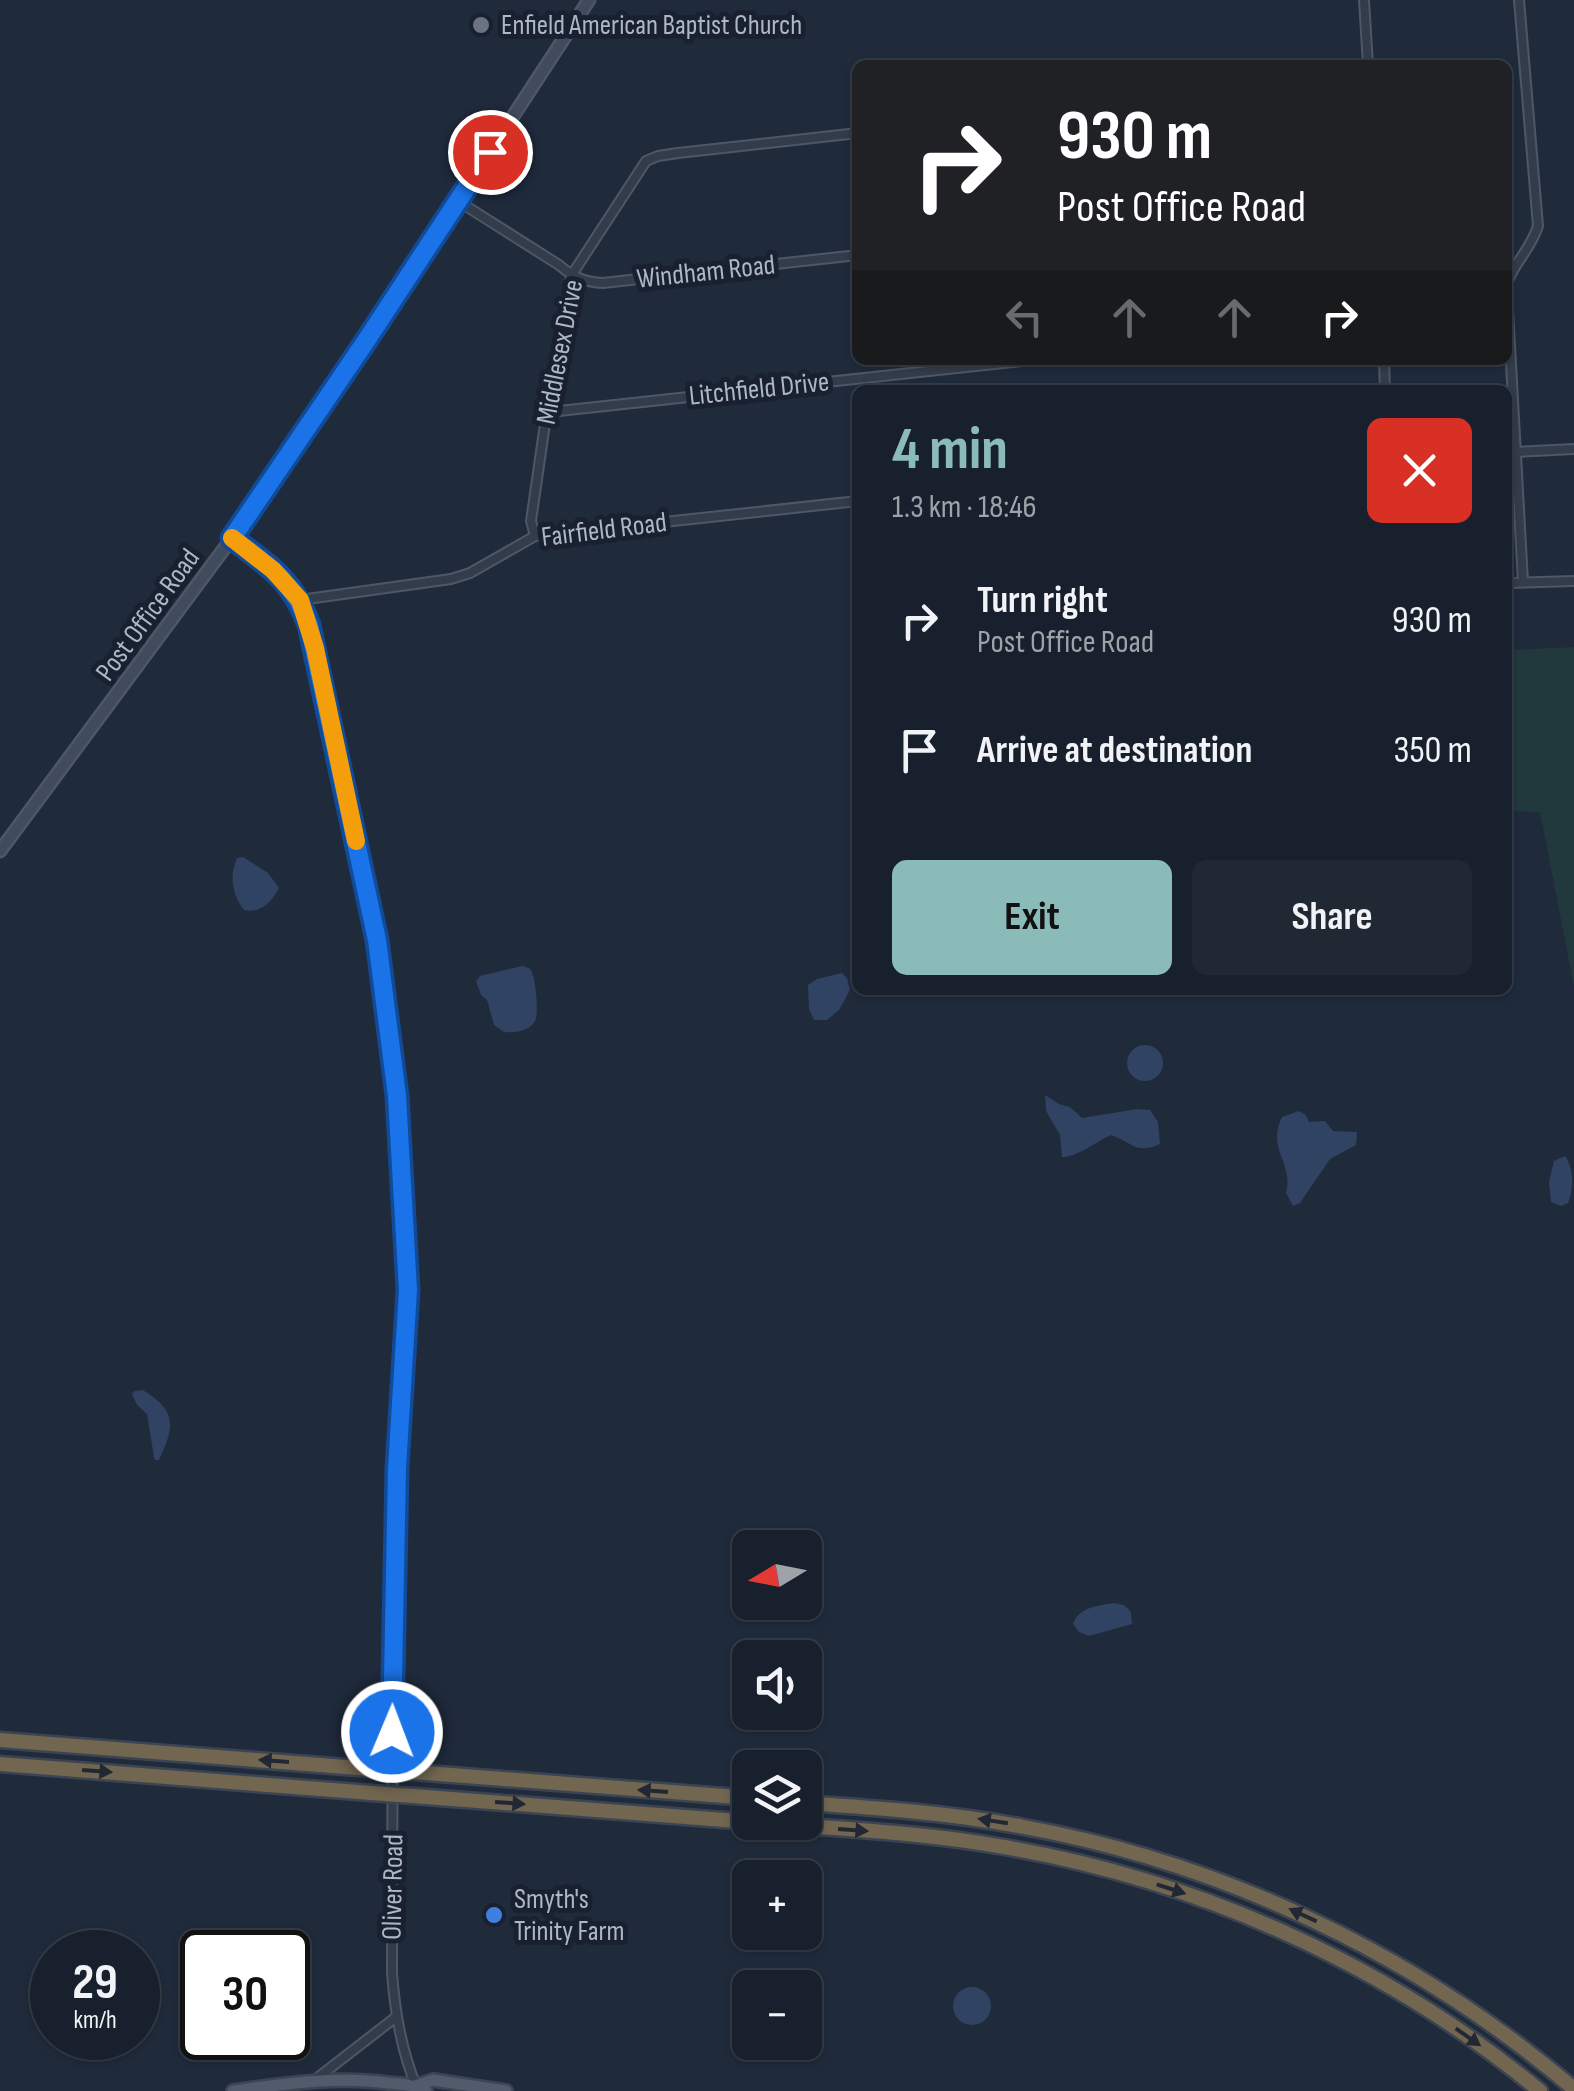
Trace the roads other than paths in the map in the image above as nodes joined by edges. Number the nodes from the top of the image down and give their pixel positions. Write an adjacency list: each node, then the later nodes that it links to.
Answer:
1 (588, 0): 6 (street, Post Office Road)
2 (1364, 0): 4 (street)
3 (1518, 0): 8 (street)
4 (1368, 60)
5 (852, 134): 9 (street, Middlesex Drive)
6 (458, 201): 9 (street, Windham Road); 17 (street, Post Office Road)
7 (852, 256): 9 (street, Windham Road)
8 (1512, 271)
9 (571, 276): 12 (street, Middlesex Drive)
10 (985, 365): 12 (street, Litchfield Drive)
11 (1512, 404): 14 (street)
12 (547, 410): 16 (street, Middlesex Drive)
13 (1574, 450): 14 (street)
14 (1514, 452): 19 (street)
15 (852, 503): 16 (street, Fairfield Road)
16 (535, 536): 21 (street, Fairfield Road)
17 (232, 538): 21 (street, Oliver Road); 22 (street, Post Office Road)
18 (1574, 581): 19 (street)
19 (1524, 582): 20 (street)
20 (1512, 583)
21 (300, 600): 29 (street, Oliver Road)
22 (0, 851)
23 (0, 1740): 25 (highway, one-way to 23, bridge)
24 (0, 1764): 27 (highway, one-way to 27, bridge)
25 (732, 1797)
26 (822, 1804): 32 (highway, one-way to 26)
27 (732, 1820)
28 (822, 1828): 35 (highway, one-way to 35)
29 (396, 2017): 30 (street); 31 (street, Oliver Road)
30 (316, 2079): 31 (main road); 33 (main road)
31 (420, 2089): 34 (main road)
32 (1574, 2089)
33 (233, 2091)
34 (506, 2091)
35 (1540, 2091)

